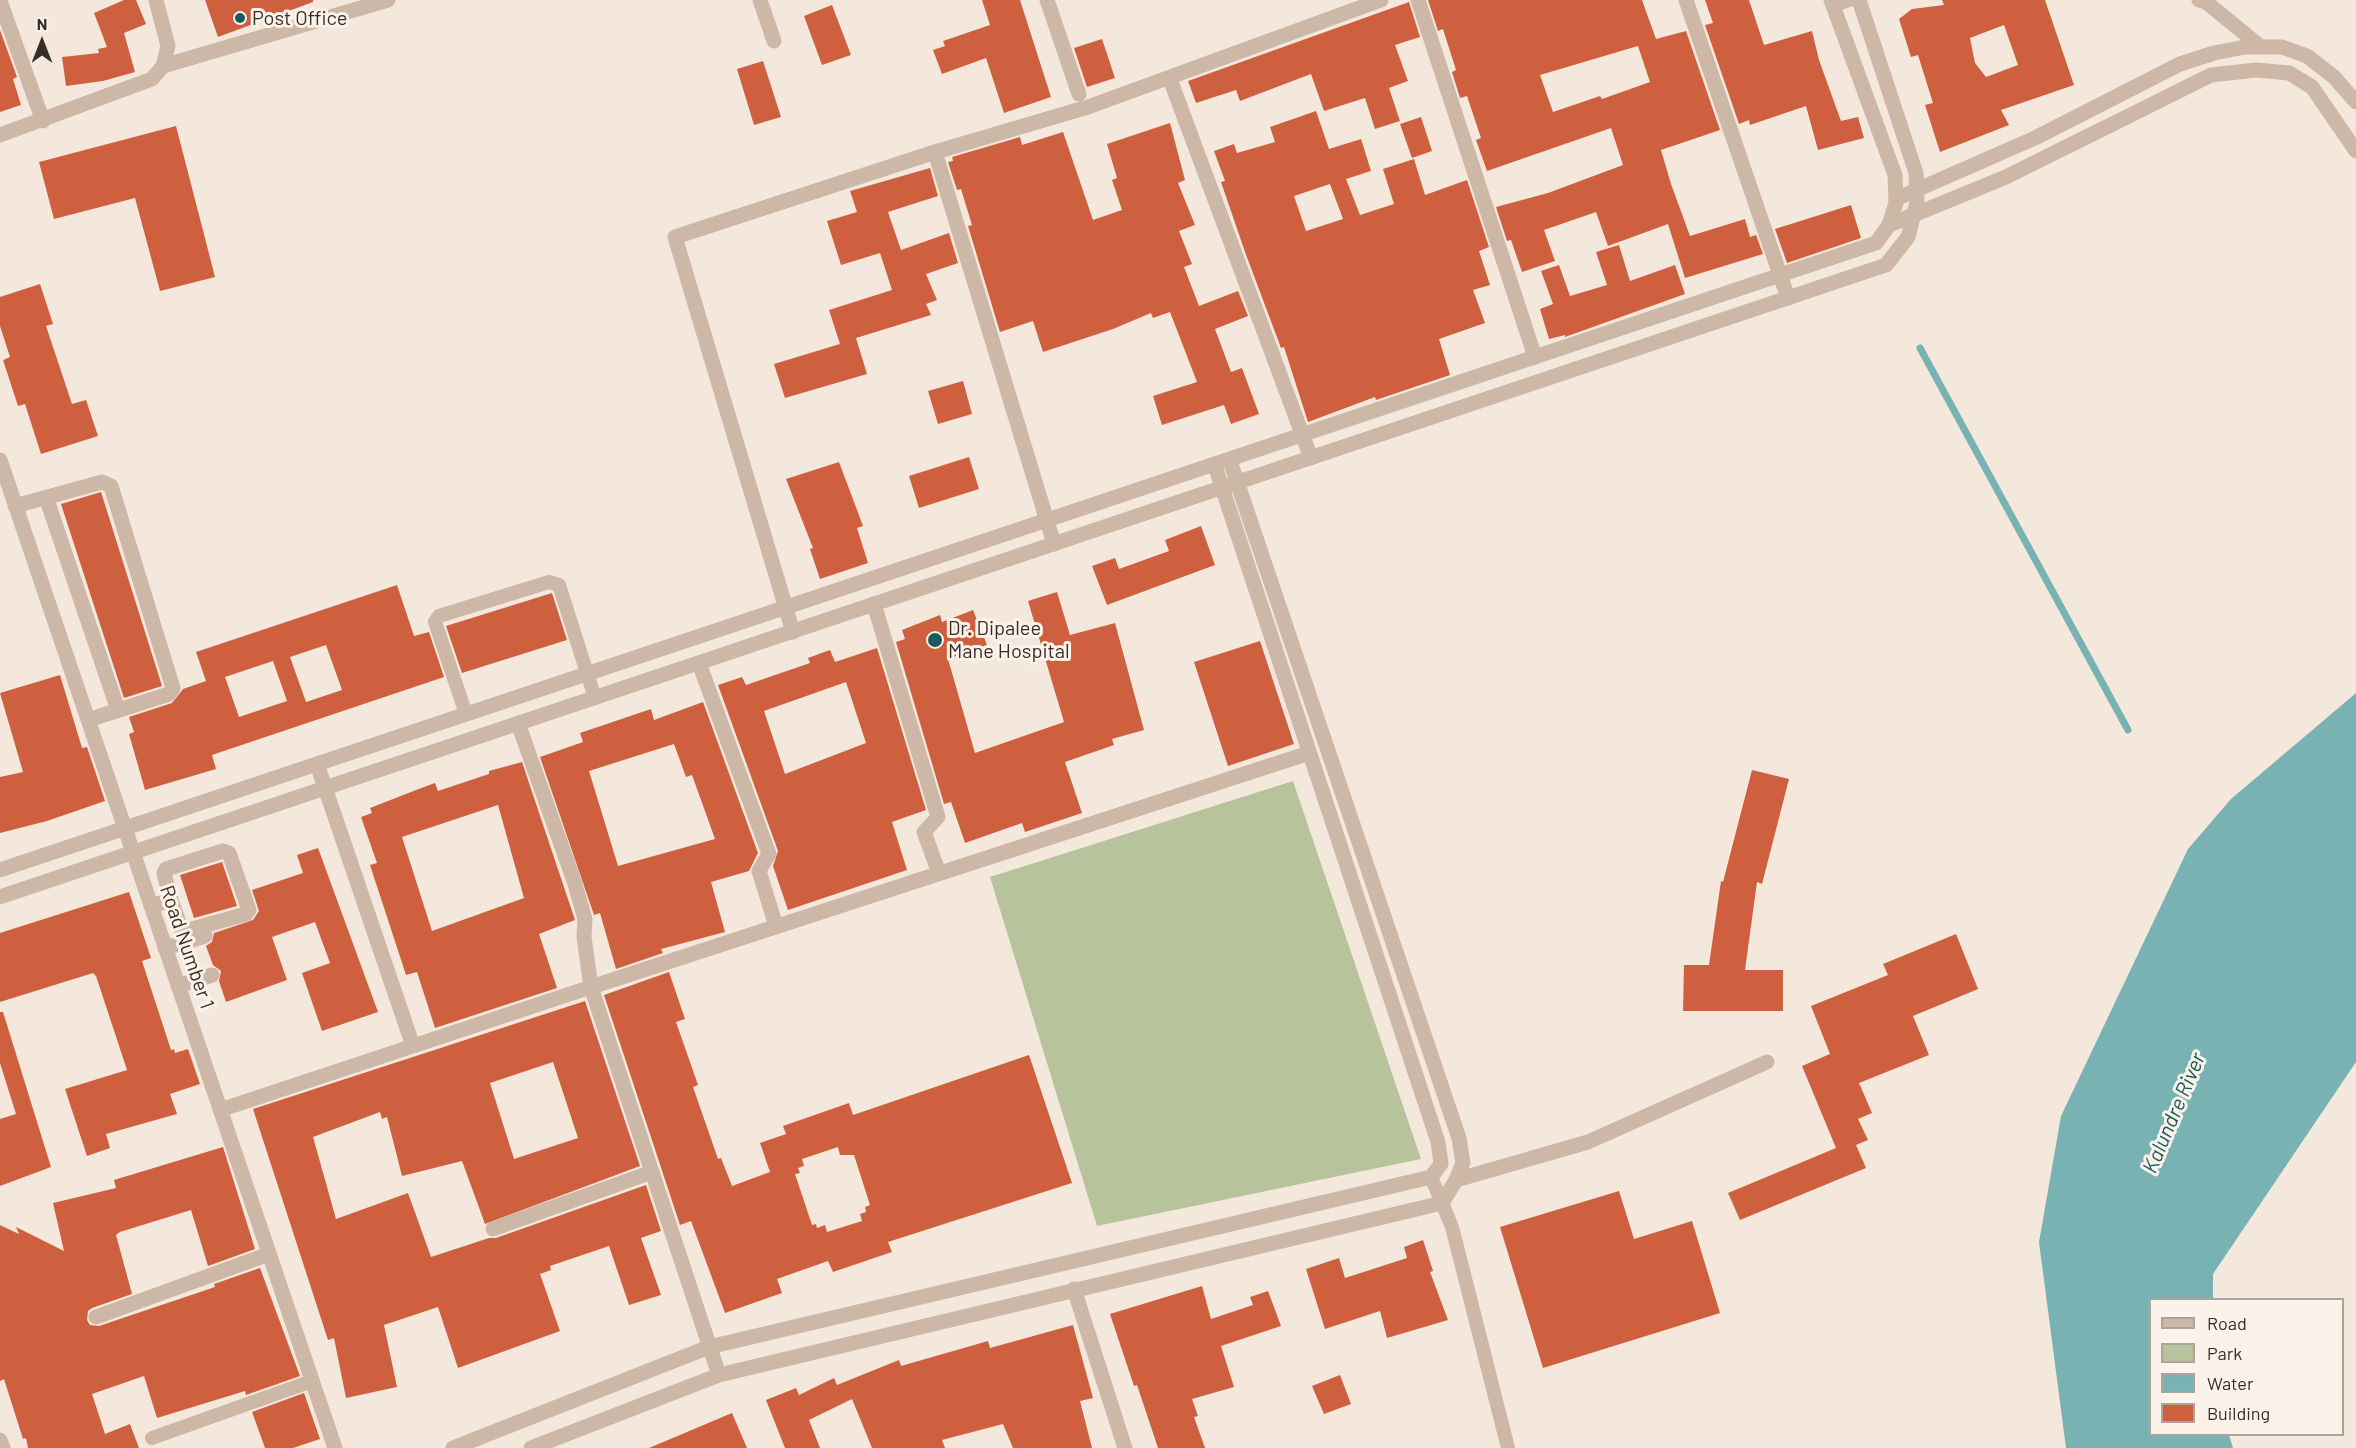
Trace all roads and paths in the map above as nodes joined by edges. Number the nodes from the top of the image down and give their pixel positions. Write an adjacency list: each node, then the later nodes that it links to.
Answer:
1 (156, 0): 15 (street)
2 (388, 0): 15 (street)
3 (760, 0): 13 (street)
4 (1047, 0): 17 (street)
5 (1381, 0): 16 (street)
6 (1418, 0): 29 (street)
7 (1686, 0): 27 (street)
8 (1848, 0): 12 (street)
9 (1859, 0): 23 (street)
10 (2199, 0): 14 (street)
11 (0, 1): 19 (street)
12 (1832, 3): 24 (street)
13 (774, 41)
14 (2261, 47): 18 (street); 23 (street)
15 (164, 66): 19 (street)
16 (1170, 79): 22 (street); 30 (street)
17 (1079, 94)
18 (2356, 102)
19 (43, 121): 20 (street)
20 (0, 135)
21 (2356, 151): 25 (street)
22 (935, 152): 38 (street); 41 (street)
23 (1917, 190): 24 (street); 25 (street)
24 (1896, 199): 26 (street)
25 (1914, 216): 26 (street); 28 (street)
26 (1889, 225): 27 (street)
27 (1780, 275): 28 (street); 29 (street)
28 (1788, 298): 31 (street)
29 (1535, 357): 30 (street)
30 (1303, 436): 31 (street); 33 (street)
31 (1311, 458): 35 (street)
32 (0, 460): 37 (street, Road Number 1)
33 (1230, 461): 34 (street); 35 (street)
34 (1215, 466): 35 (street); 38 (street)
35 (1230, 485): 39 (street); 50 (street); 71 (street)
36 (46, 497): 37 (street); 46 (street); 46 (street)
37 (15, 506): 48 (street, Road Number 1)
38 (1046, 520): 39 (street); 41 (street)
39 (1054, 544): 40 (street)
40 (874, 604): 42 (street); 56 (street)
41 (785, 608): 42 (street); 44 (street)
42 (793, 632): 43 (street)
43 (699, 663): 45 (street); 60 (street)
44 (586, 674): 45 (lane); 47 (street); 47 (lane)
45 (595, 698): 49 (street)
46 (118, 710): 48 (street)
47 (466, 714): 51 (street)
48 (88, 720): 53 (street, Road Number 1)
49 (518, 723): 52 (street); 65 (street)
50 (1309, 753): 56 (street); 70 (street)
51 (317, 764): 52 (street); 53 (street)
52 (325, 788): 54 (street); 66 (street)
53 (125, 828): 54 (street, Road Number 1); 55 (street)
54 (133, 853): 57 (street); 59 (street, Road Number 1)
55 (0, 870)
56 (939, 873): 60 (street)
57 (0, 897)
58 (171, 900): 58 (street); 59 (street)
59 (151, 906): 62 (street, Road Number 1)
60 (776, 926): 65 (street)
61 (226, 929): 62 (street)
62 (165, 948): 64 (street, Road Number 1)
63 (212, 975): 64 (street)
64 (178, 986): 68 (street, Road Number 1)
65 (591, 987): 66 (street); 69 (street)
66 (413, 1046): 68 (street)
67 (1767, 1062): 71 (street)
68 (220, 1110): 76 (street, Road Number 1)
69 (652, 1172): 74 (street); 79 (street)
70 (1431, 1177): 72 (lane); 73 (street)
71 (1456, 1180): 72 (street)
72 (1442, 1203): 75 (street); 89 (lane)
73 (1260, 1217): 75 (street); 79 (street)
74 (493, 1229)
75 (1266, 1244): 77 (street)
76 (269, 1254): 78 (street); 81 (street, Road Number 1)
77 (1074, 1289): 80 (street); 88 (street)
78 (96, 1317)
79 (709, 1347): 80 (street); 86 (street)
80 (718, 1375): 87 (street)
81 (312, 1381): 82 (lane); 85 (street, Road Number 1)
82 (152, 1438)
83 (0, 1440): 84 (street)
84 (3, 1448)
85 (335, 1448)
86 (453, 1448)
87 (531, 1448)
88 (1125, 1448)
89 (1508, 1448)

